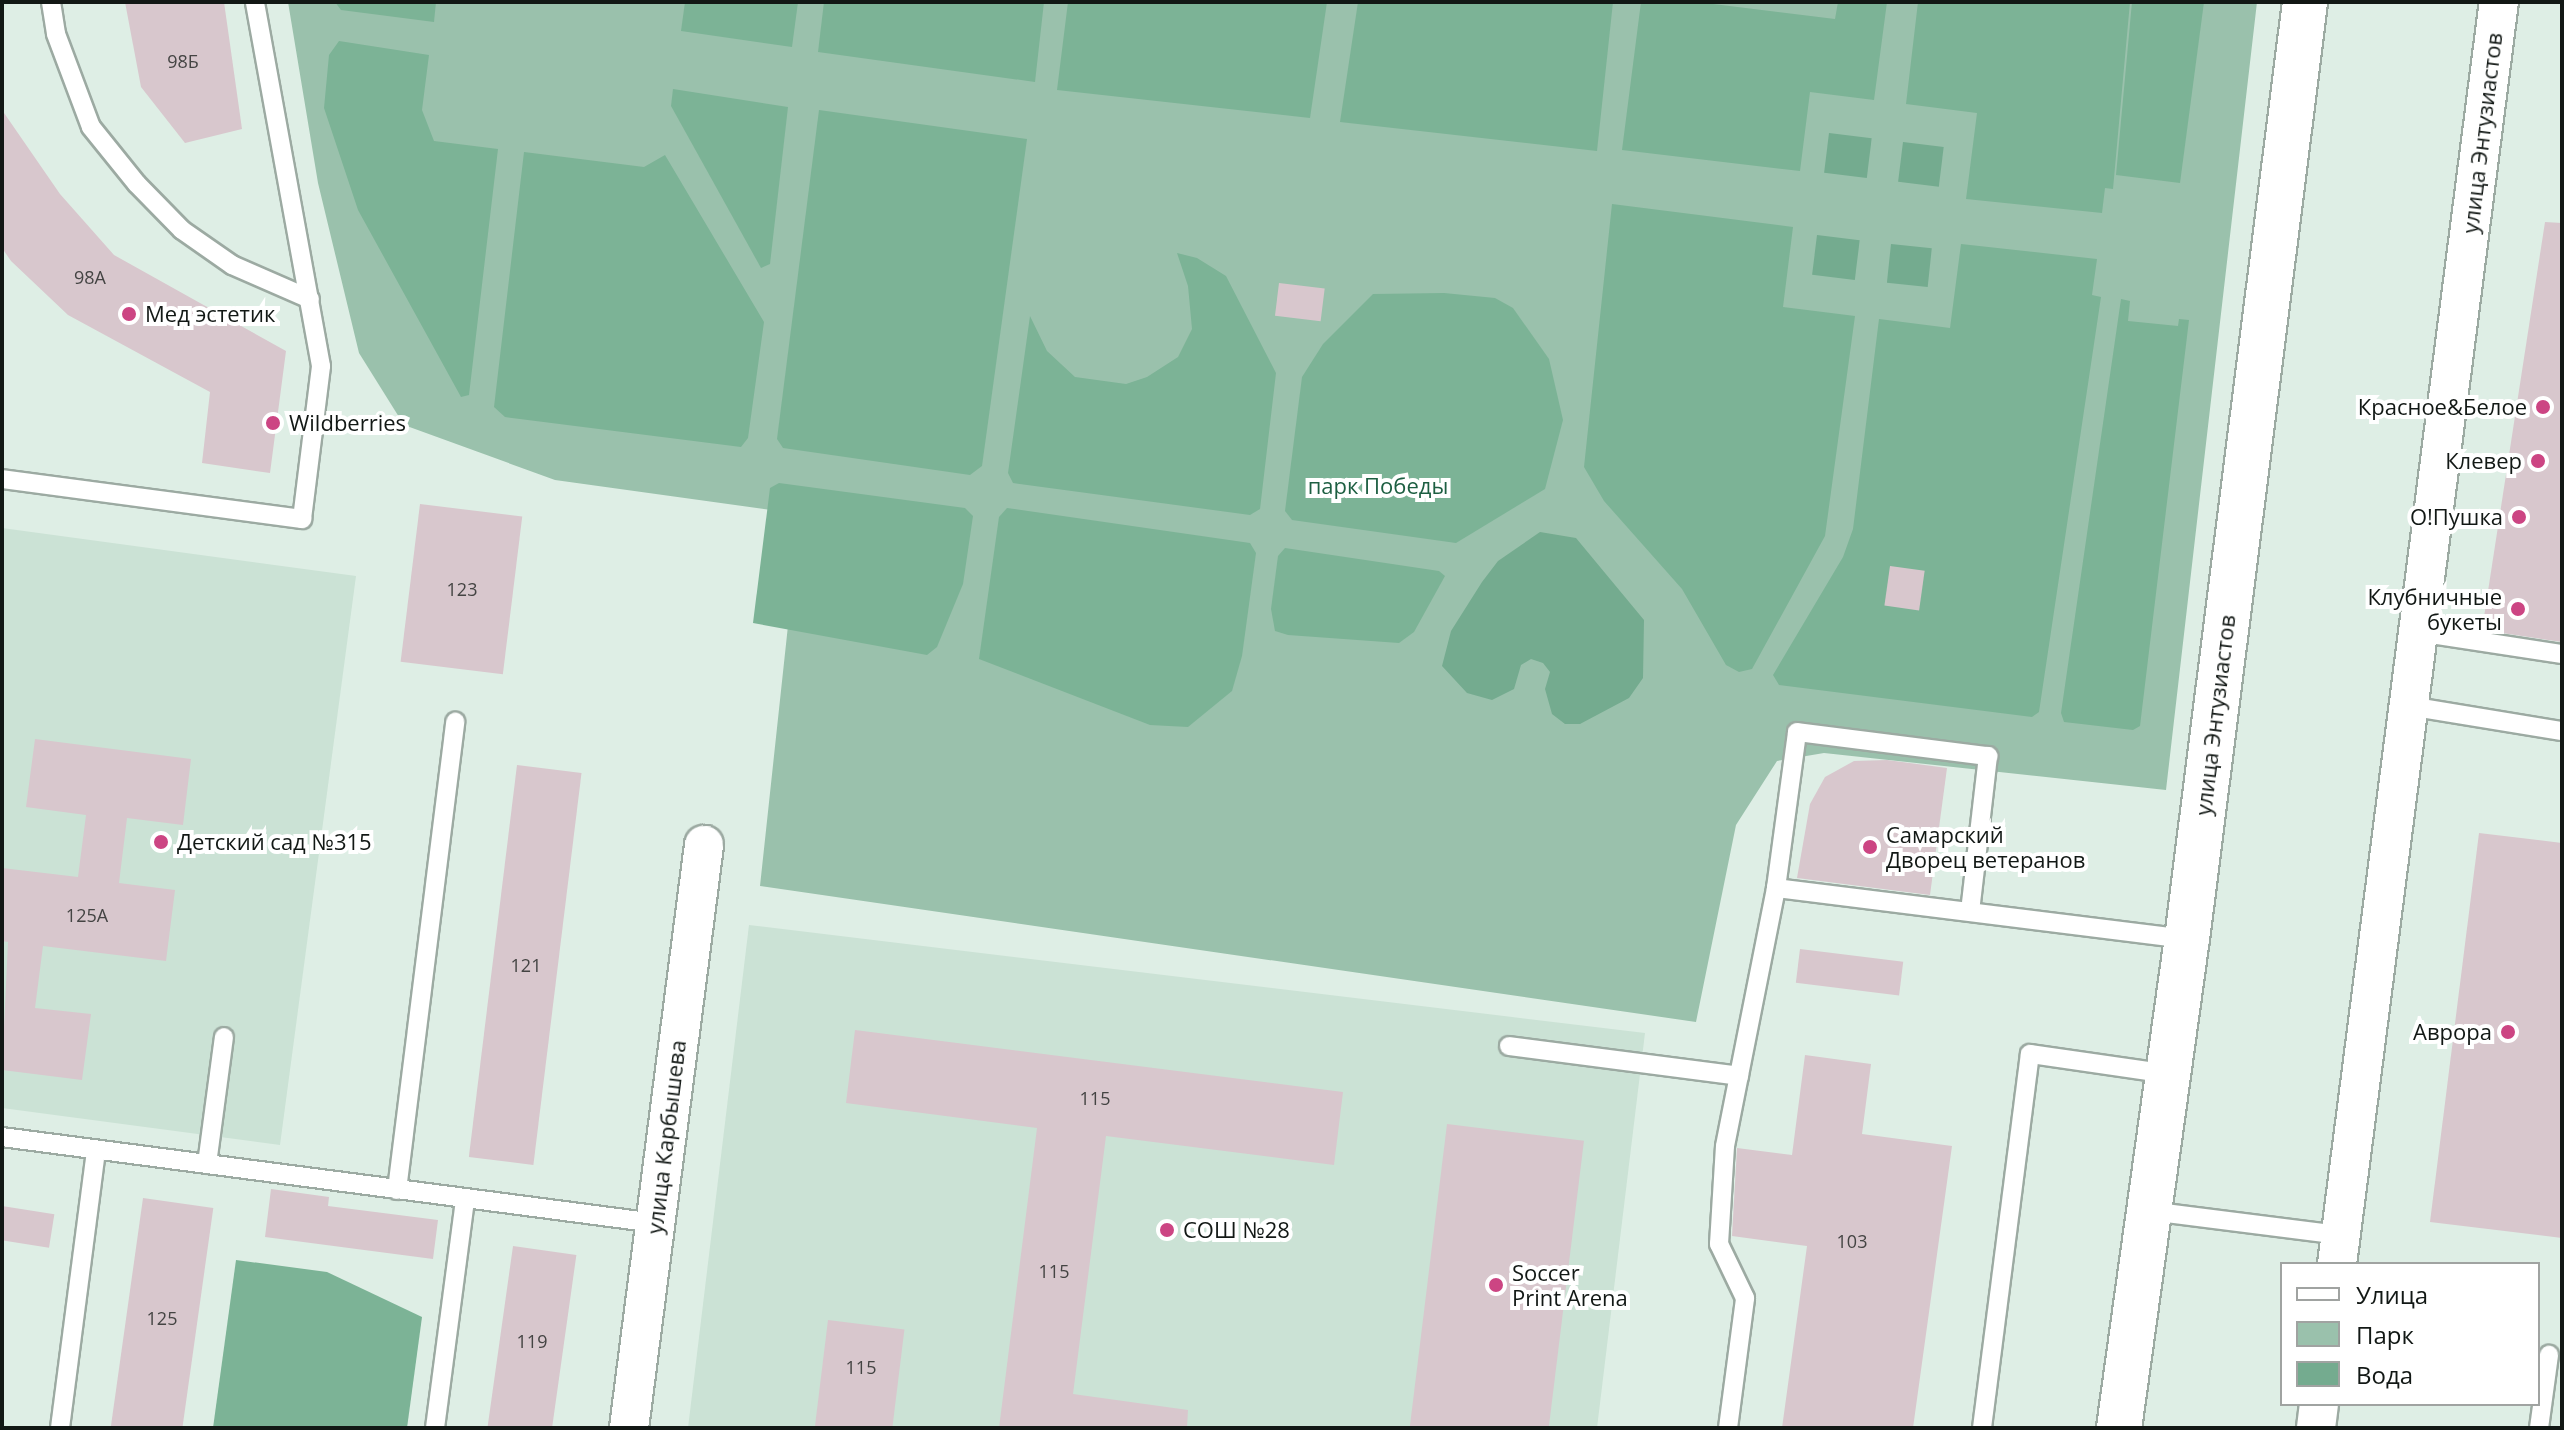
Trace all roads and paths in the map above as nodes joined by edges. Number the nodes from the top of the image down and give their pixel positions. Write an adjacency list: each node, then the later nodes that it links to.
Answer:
1 (51, 2): 5 (lane)
2 (255, 2): 5 (lane)
3 (2305, 2): 15 (main road, улица Энтузиастов)
4 (2499, 2): 7 (street, улица Энтузиастов)
5 (310, 299): 6 (lane)
6 (2, 479)
7 (2418, 632): 8 (lane); 9 (street, улица Энтузиастов)
8 (2562, 654)
9 (2409, 706): 11 (lane); 27 (street, улица Энтузиастов)
10 (455, 722): 23 (lane)
11 (2562, 731)
12 (704, 845): 26 (street, улица Карбышева)
13 (1776, 888): 14 (lane); 14 (lane); 19 (lane)
14 (1970, 911): 15 (lane)
15 (2187, 939): 18 (main road, улица Энтузиастов)
16 (224, 1037): 22 (lane)
17 (1509, 1046): 19 (lane)
18 (2169, 1074): 25 (main road, улица Энтузиастов); 34 (lane)
19 (1739, 1076): 33 (lane)
20 (2, 1137): 21 (lane)
21 (96, 1150): 22 (lane); 30 (lane)
22 (207, 1164): 23 (lane)
23 (397, 1190): 24 (lane)
24 (465, 1199): 26 (lane); 31 (lane)
25 (2150, 1211): 27 (lane); 35 (main road, улица Энтузиастов)
26 (655, 1223): 32 (street, улица Карбышева)
27 (2339, 1250)
28 (2550, 1355): 37 (lane)
29 (2319, 1406): 36 (street)
30 (60, 1428)
31 (435, 1428)
32 (629, 1428)
33 (1728, 1428)
34 (1982, 1428)
35 (2119, 1428)
36 (2316, 1428)
37 (2539, 1428)

